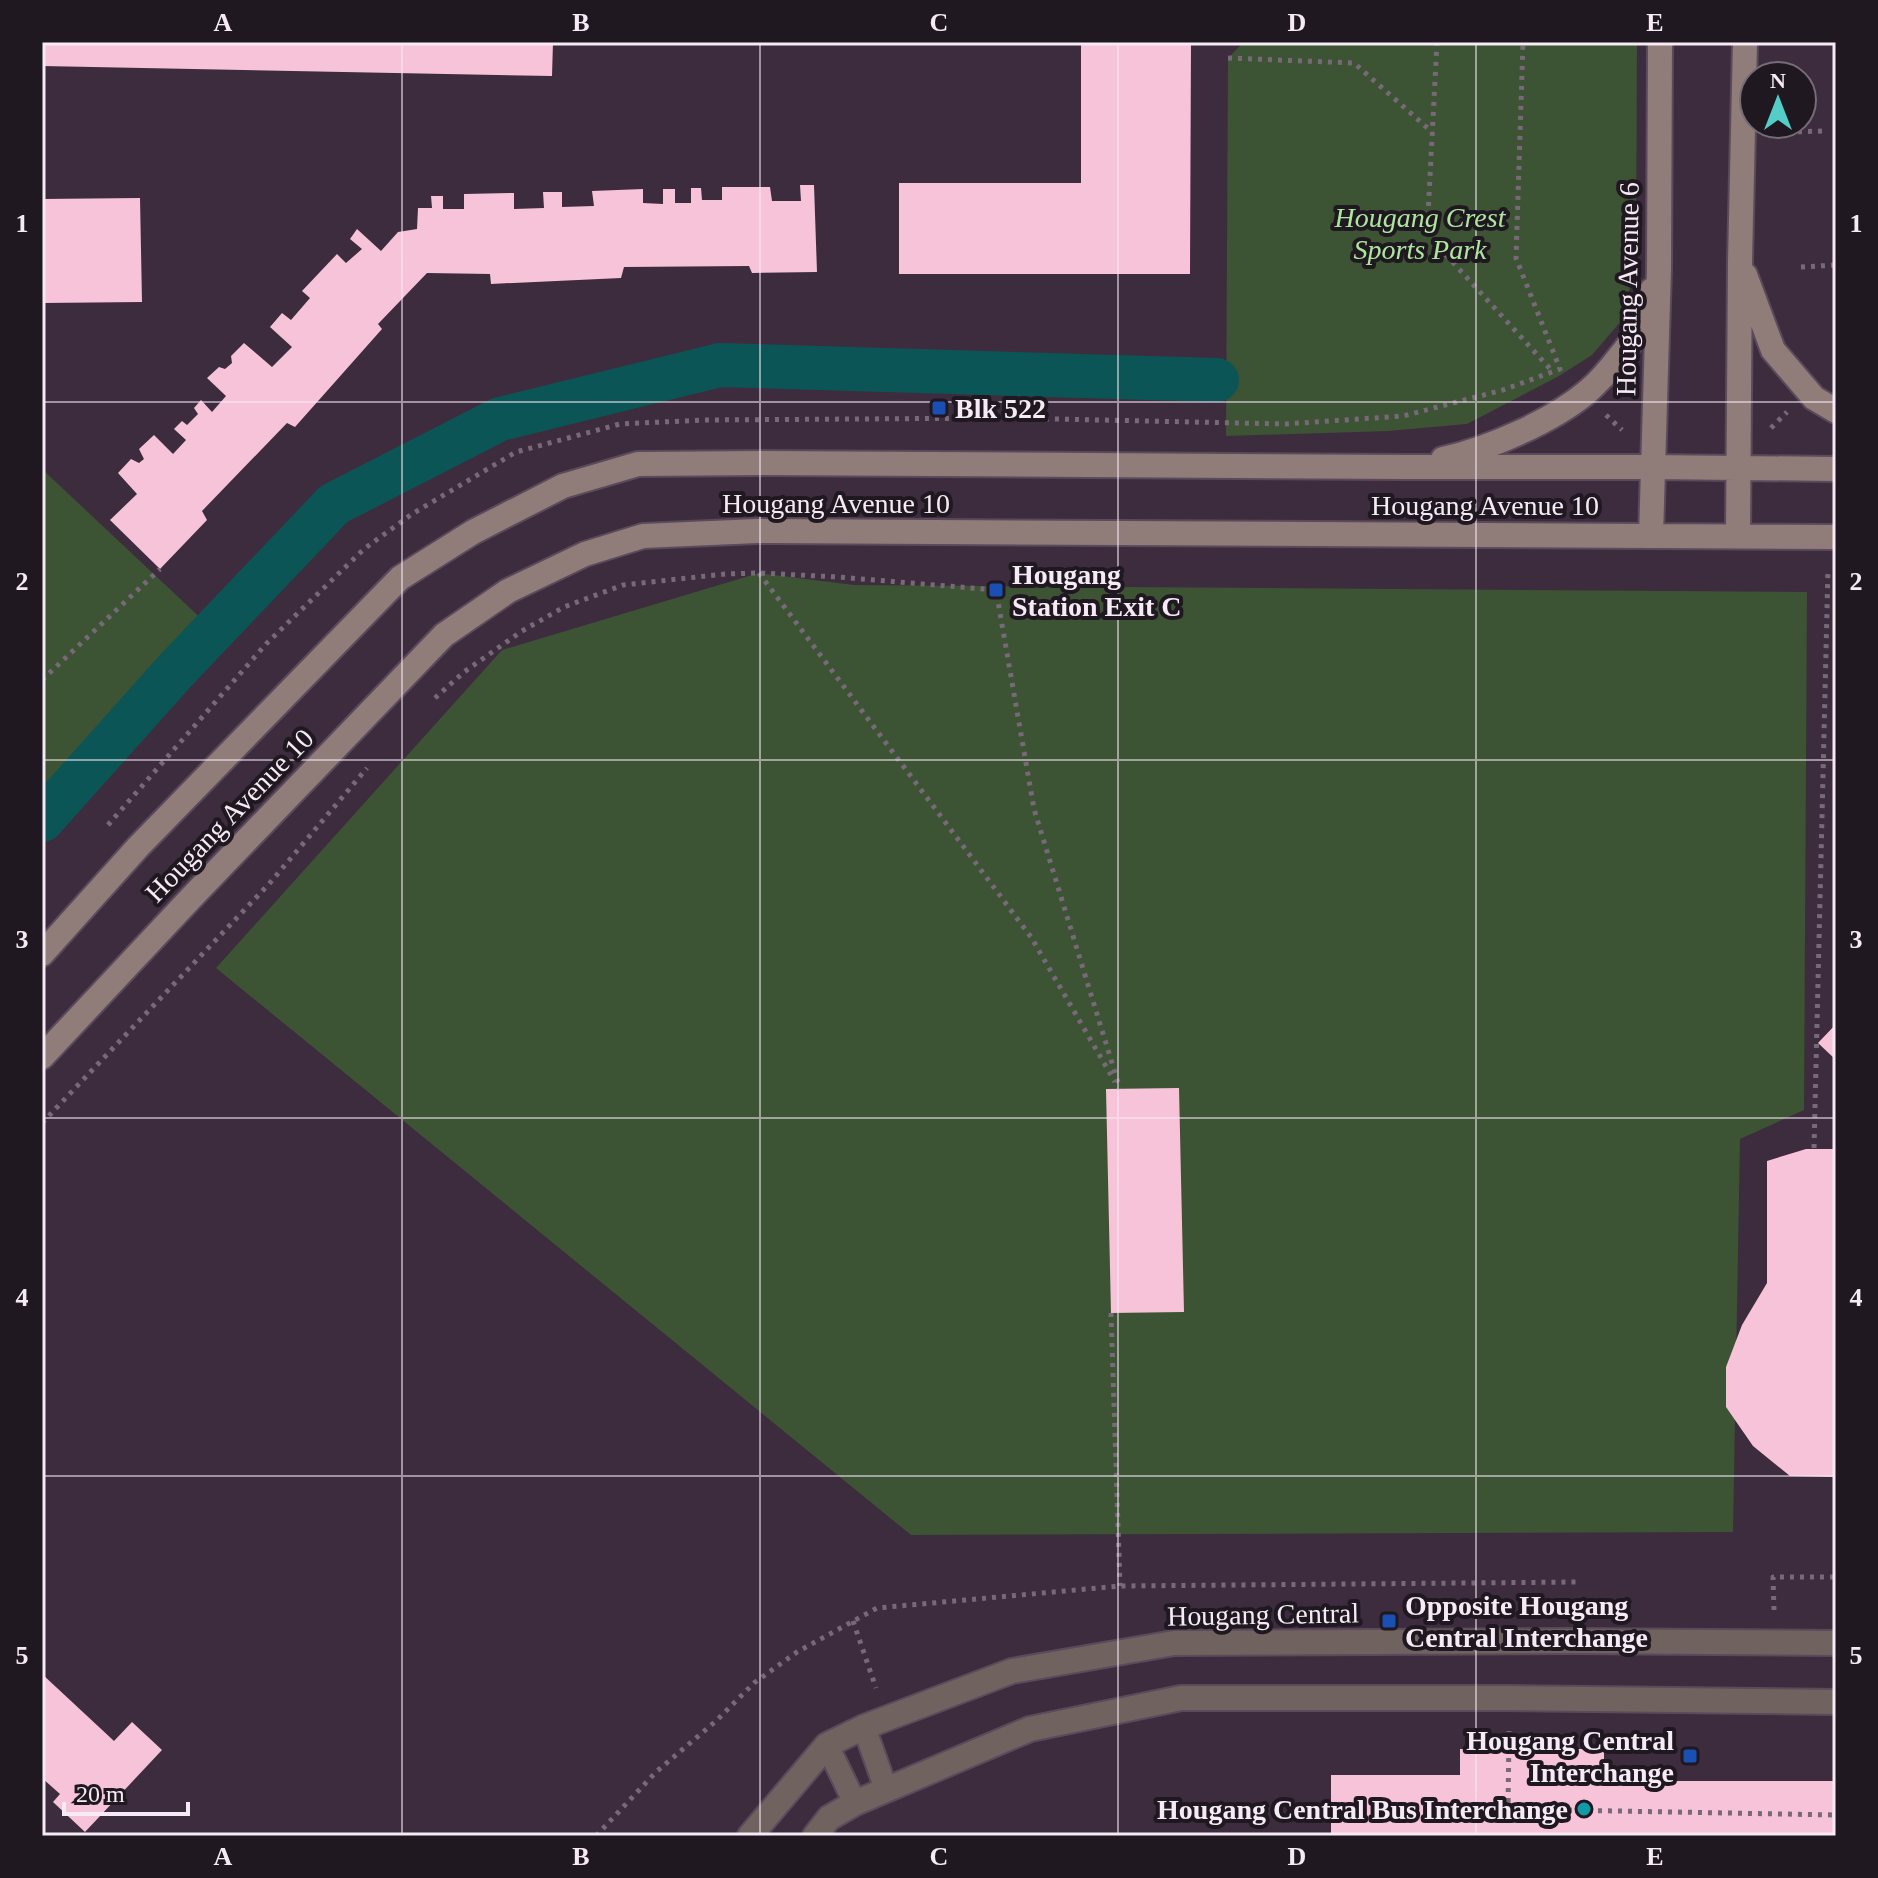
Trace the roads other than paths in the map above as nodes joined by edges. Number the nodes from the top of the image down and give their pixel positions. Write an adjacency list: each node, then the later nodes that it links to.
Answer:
1 (1660, 42): 4 (main road, Hougang Avenue 6)
2 (1745, 42): 3 (main road)
3 (1740, 261): 5 (main road); 8 (main road)
4 (1659, 269): 6 (main road); 7 (main road, Hougang Avenue 6)
5 (1836, 411)
6 (1406, 467): 7 (main road, Hougang Avenue 10); 13 (main road, Hougang Avenue 10)
7 (1654, 467): 8 (main road, Hougang Avenue 10); 10 (main road, Hougang Avenue 6)
8 (1739, 467): 9 (main road, Hougang Avenue 10); 11 (main road)
9 (1836, 469)
10 (1651, 536): 11 (main road, Hougang Avenue 10); 14 (main road, Hougang Avenue 10)
11 (1738, 536): 12 (main road, Hougang Avenue 10)
12 (1832, 536)
13 (42, 954)
14 (42, 1057)
15 (1836, 1643): 17 (street, Hougang Central)
16 (1836, 1702): 19 (street)
17 (864, 1727): 18 (street, Hougang Central); 19 (lane)
18 (827, 1745): 20 (lane); 21 (street, Hougang Central)
19 (886, 1789): 20 (street)
20 (855, 1803): 22 (street)
21 (750, 1836)
22 (815, 1836)

